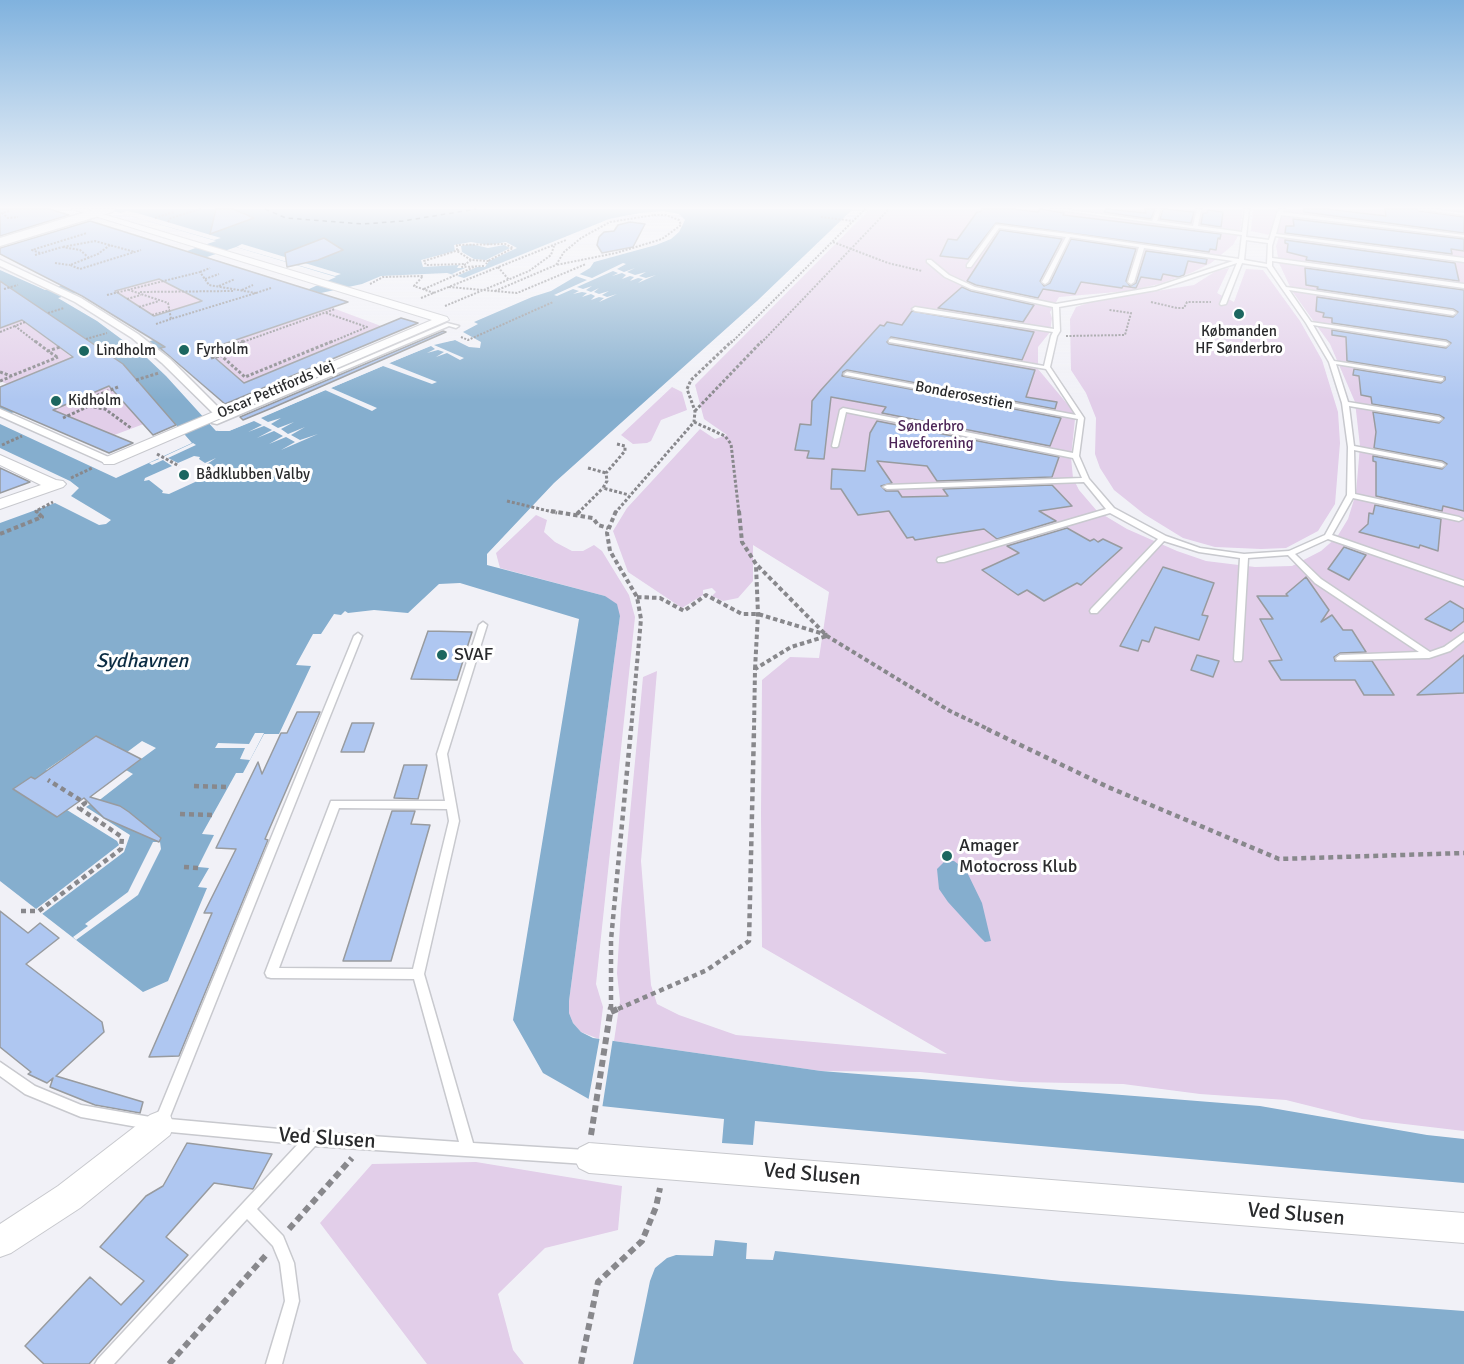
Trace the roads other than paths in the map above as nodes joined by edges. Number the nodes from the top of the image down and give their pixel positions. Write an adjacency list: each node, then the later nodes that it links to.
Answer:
1 (23, 273): 29 (street)
2 (288, 273): 29 (street, Oscar Pettifords Vej)
3 (943, 273): 15 (lane)
4 (1050, 273): 10 (lane)
5 (1134, 273): 11 (lane)
6 (1203, 273): 15 (lane)
7 (1236, 273): 14 (lane)
8 (1274, 273): 13 (lane)
9 (1368, 273): 12 (lane)
10 (1045, 282)
11 (1131, 282)
12 (1464, 286)
13 (1285, 288): 17 (lane); 18 (lane)
14 (1223, 304)
15 (1056, 306): 20 (lane)
16 (915, 309): 20 (lane)
17 (1453, 313)
18 (1309, 323): 22 (lane); 23 (lane)
19 (456, 326): 29 (lane)
20 (1055, 334): 24 (lane)
21 (891, 341): 24 (lane)
22 (1446, 344)
23 (1332, 362): 26 (lane); 27 (lane)
24 (1048, 368): 30 (lane)
25 (847, 374): 30 (lane, Bonderosestien)
26 (1441, 380)
27 (1345, 403): 31 (lane); 33 (lane)
28 (0, 412): 36 (street)
29 (216, 418): 36 (street, Oscar Pettifords Vej)
30 (1081, 418): 34 (lane)
31 (1439, 419)
32 (835, 446): 34 (lane)
33 (1351, 447): 37 (lane); 40 (lane)
34 (1076, 456): 38 (lane)
35 (0, 459): 41 (street)
36 (103, 463)
37 (1442, 465)
38 (1086, 480): 39 (lane); 42 (lane)
39 (887, 487)
40 (1351, 495): 43 (lane); 44 (lane)
41 (0, 504)
42 (1112, 510): 45 (lane); 48 (lane)
43 (1459, 519)
44 (1328, 536): 46 (lane); 49 (lane)
45 (1163, 538): 47 (lane); 50 (lane)
46 (1290, 553): 47 (lane); 54 (lane)
47 (1244, 556): 56 (lane)
48 (941, 560)
49 (1464, 584)
50 (1094, 611)
51 (483, 625): 57 (lane)
52 (358, 636): 60 (lane)
53 (1464, 636): 54 (lane)
54 (1429, 655): 55 (lane)
55 (1340, 658)
56 (1238, 659)
57 (450, 805): 58 (lane); 58 (lane)
58 (418, 974): 62 (lane)
59 (0, 1068): 60 (lane, Ved Slusen)
60 (160, 1125): 61 (lane, Ved Slusen); 66 (street)
61 (312, 1139): 62 (lane, Ved Slusen); 64 (lane)
62 (468, 1149): 63 (lane, Ved Slusen)
63 (589, 1158): 65 (street, Ved Slusen)
64 (246, 1209): 67 (lane); 68 (lane)
65 (1464, 1228)
66 (0, 1242)
67 (103, 1364)
68 (274, 1364)

